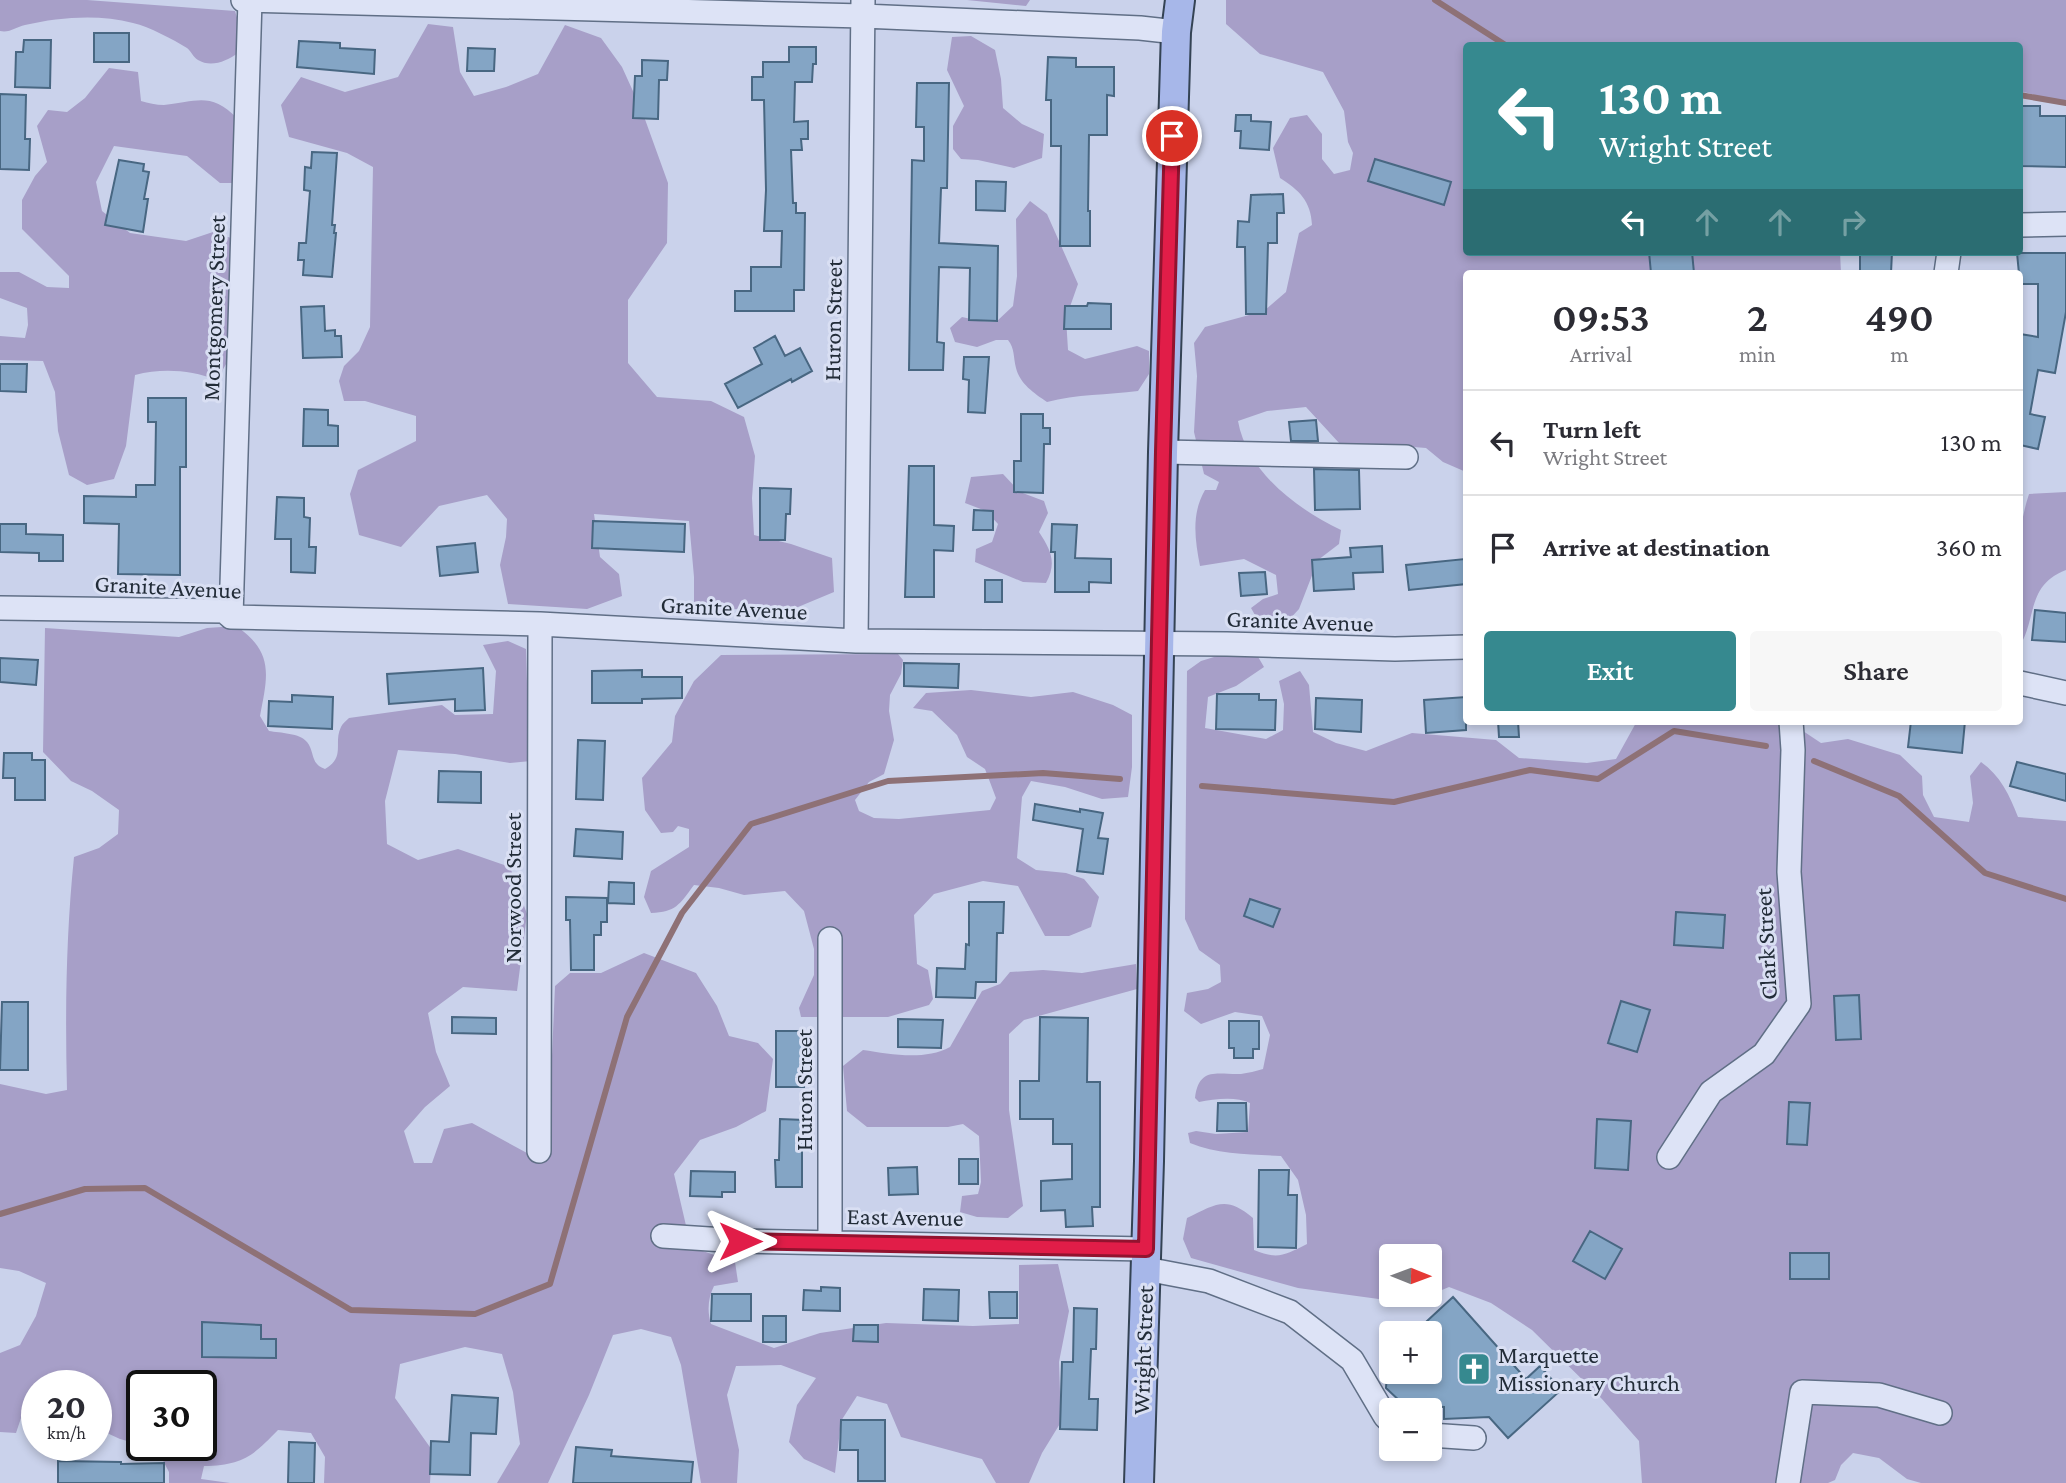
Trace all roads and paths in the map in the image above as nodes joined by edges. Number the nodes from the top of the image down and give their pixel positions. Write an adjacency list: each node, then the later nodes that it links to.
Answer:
1 (243, 0): 2 (street)
2 (250, 0): 4 (street); 12 (street, Montgomery Street)
3 (1180, 0): 6 (main road, Wright Street)
4 (561, 3): 5 (street)
5 (863, 8): 6 (street); 14 (street, Huron Street)
6 (1175, 32): 9 (main road, Wright Street)
7 (2066, 224): 8 (street)
8 (2023, 225)
9 (1163, 452): 10 (street); 15 (main road, Wright Street)
10 (1406, 457)
11 (0, 608): 12 (street, Granite Avenue)
12 (231, 617): 13 (street, Granite Avenue)
13 (540, 624): 14 (street, Granite Avenue); 21 (street, Norwood Street)
14 (856, 641): 15 (street, Granite Avenue)
15 (1158, 645): 16 (street, Granite Avenue); 25 (main road, Wright Street)
16 (1463, 647)
17 (2023, 684): 18 (street)
18 (2066, 693)
19 (1791, 725): 22 (street, Clark Street)
20 (830, 939): 24 (street, Huron Street)
21 (539, 1151)
22 (1669, 1157)
23 (663, 1236): 24 (street, East Avenue)
24 (830, 1241): 25 (street, East Avenue)
25 (1146, 1259): 26 (street, East Avenue); 30 (main road, Wright Street)
26 (1379, 1407)
27 (1940, 1413): 31 (street)
28 (1442, 1436): 29 (street)
29 (1474, 1438)
30 (1139, 1483)
31 (1788, 1483)

